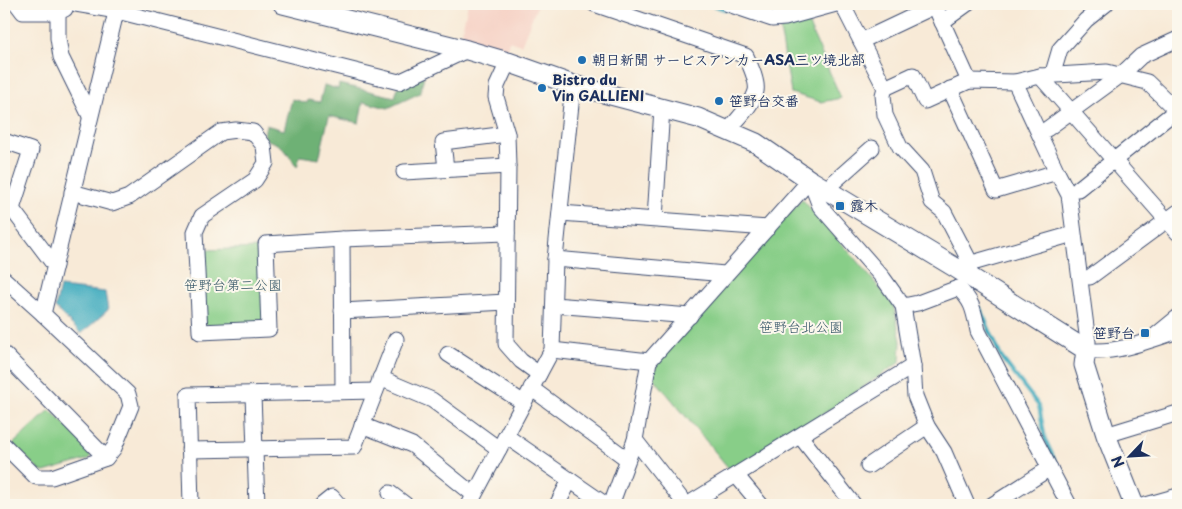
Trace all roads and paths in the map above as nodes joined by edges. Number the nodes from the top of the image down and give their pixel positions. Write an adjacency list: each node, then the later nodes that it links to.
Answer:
1 (17, 4): 12 (street)
2 (76, 4): 11 (street); 12 (street)
3 (282, 4): 16 (street)
4 (594, 4): 30 (street)
5 (728, 4): 6 (street)
6 (836, 4)
7 (842, 4): 15 (street)
8 (967, 4): 13 (street)
9 (1106, 4): 19 (street)
10 (935, 5): 13 (street); 15 (street)
11 (117, 7): 16 (street); 28 (street)
12 (58, 12): 28 (street)
13 (942, 22): 20 (street)
14 (1178, 39): 18 (street)
15 (861, 41): 23 (street)
16 (467, 50): 17 (street)
17 (508, 62): 22 (street); 31 (street)
18 (1121, 75): 19 (street); 26 (street); 27 (street)
19 (1046, 76): 21 (street); 27 (street)
20 (969, 81): 21 (street); 24 (street)
21 (1015, 82): 38 (street)
22 (573, 85): 25 (street); 43 (street)
23 (885, 88): 24 (street); 53 (street)
24 (950, 89): 38 (street)
25 (662, 108): 30 (street); 45 (street)
26 (1178, 110): 34 (street)
27 (1070, 111): 29 (street); 34 (street)
28 (90, 116): 41 (street)
29 (1047, 129)
30 (728, 131): 39 (street)
31 (507, 134): 35 (street); 36 (street)
32 (4, 141): 42 (street)
33 (872, 148): 39 (street)
34 (1114, 160): 40 (street); 44 (street)
35 (508, 166): 36 (street); 47 (street)
36 (446, 169): 37 (street)
37 (404, 172)
38 (1057, 172): 49 (street)
39 (818, 185): 46 (street); 53 (street); 59 (street)
40 (1078, 189)
41 (72, 192): 50 (street); 52 (street)
42 (8, 205): 52 (street)
43 (560, 213): 45 (street); 51 (street)
44 (1173, 216): 48 (street); 55 (street)
45 (655, 219): 46 (street)
46 (768, 228): 54 (street)
47 (506, 233): 50 (street); 57 (street)
48 (1178, 233)
49 (1073, 234): 53 (street); 68 (street)
50 (342, 239): 60 (street)
51 (556, 259): 54 (street); 58 (street)
52 (55, 266): 61 (street)
53 (963, 273): 59 (street); 68 (street); 92 (street)
54 (725, 274): 62 (street)
55 (1090, 277)
56 (4, 279): 61 (street)
57 (506, 302): 60 (street); 73 (street)
58 (554, 305): 62 (street); 67 (street)
59 (903, 306): 72 (street)
60 (342, 311): 76 (street)
61 (43, 314): 89 (street)
62 (690, 316): 71 (street)
63 (1178, 317): 66 (street)
64 (1178, 331): 66 (street)
65 (396, 339): 74 (street)
66 (1152, 340): 68 (street)
67 (552, 350): 71 (street); 73 (street)
68 (1086, 350): 82 (street)
69 (4, 354): 89 (street)
70 (448, 354): 78 (street)
71 (649, 361): 84 (street)
72 (913, 366): 81 (street); 83 (street)
73 (539, 374): 75 (street)
74 (378, 384): 76 (street); 80 (street); 85 (street)
75 (531, 388): 78 (street); 90 (street)
76 (343, 391): 77 (street)
77 (253, 394): 87 (street); 88 (street)
78 (524, 403): 85 (street)
79 (1178, 413): 82 (street)
80 (362, 425): 87 (street); 97 (street)
81 (927, 426): 91 (street); 109 (street)
82 (1106, 435): 112 (street)
83 (800, 436): 93 (street); 108 (street)
84 (635, 440): 90 (street); 106 (street)
85 (503, 442): 94 (street); 97 (street)
86 (4, 445): 89 (street)
87 (256, 449): 88 (street); 99 (street)
88 (189, 450): 98 (street)
89 (106, 458)
90 (627, 459): 105 (street)
91 (868, 466)
92 (1050, 468): 110 (street); 111 (street)
93 (736, 475): 106 (street); 107 (street)
94 (570, 480): 103 (street); 104 (street)
95 (390, 493): 102 (street)
96 (1178, 496): 113 (street)
97 (472, 500)
98 (191, 505)
99 (257, 505)
100 (322, 505): 101 (street)
101 (339, 505)
102 (406, 505)
103 (557, 505)
104 (606, 505)
105 (611, 505)
106 (687, 505)
107 (761, 505)
108 (854, 505)
109 (967, 505)
110 (992, 505)
111 (1069, 505)
112 (1134, 505)
113 (1146, 505)

